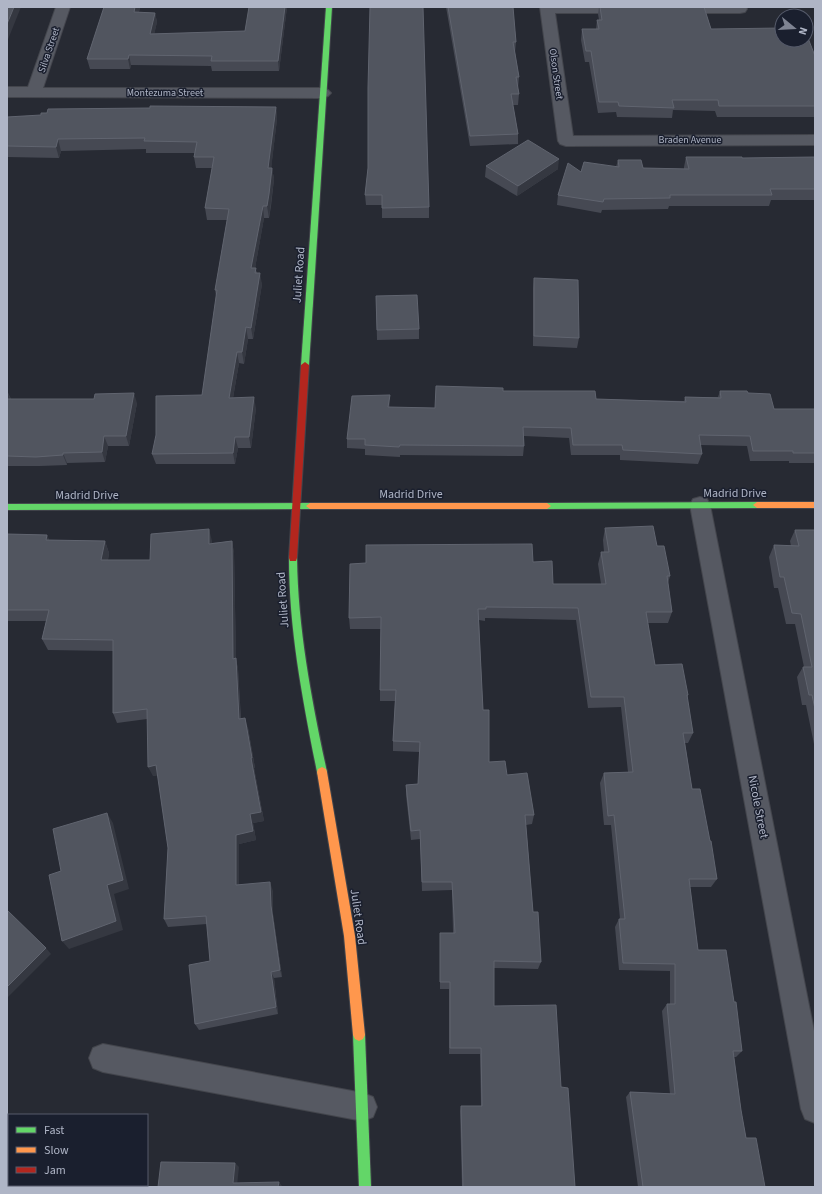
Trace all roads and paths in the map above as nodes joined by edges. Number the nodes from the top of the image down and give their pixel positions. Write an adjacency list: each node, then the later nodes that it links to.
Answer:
1 (63, 7): 8 (street, Silva Street)
2 (329, 7): 9 (street, Juliet Road)
3 (547, 8): 4 (street); 11 (street, Olson Street)
4 (640, 9)
5 (663, 9): 6 (street)
6 (740, 9)
7 (7, 92): 8 (street, Montezuma Street)
8 (34, 92): 9 (street, Montezuma Street)
9 (323, 93): 14 (street, Juliet Road)
10 (815, 140): 11 (street, Braden Avenue)
11 (566, 141)
12 (700, 505): 13 (street, Madrid Drive); 14 (street, Madrid Drive); 18 (street, Nicole Street)
13 (815, 505)
14 (295, 506): 15 (street, Madrid Drive); 17 (street, Juliet Road)
15 (7, 507)
16 (103, 1058): 17 (street)
17 (363, 1107): 19 (street, Juliet Road)
18 (815, 1109)
19 (365, 1187)

